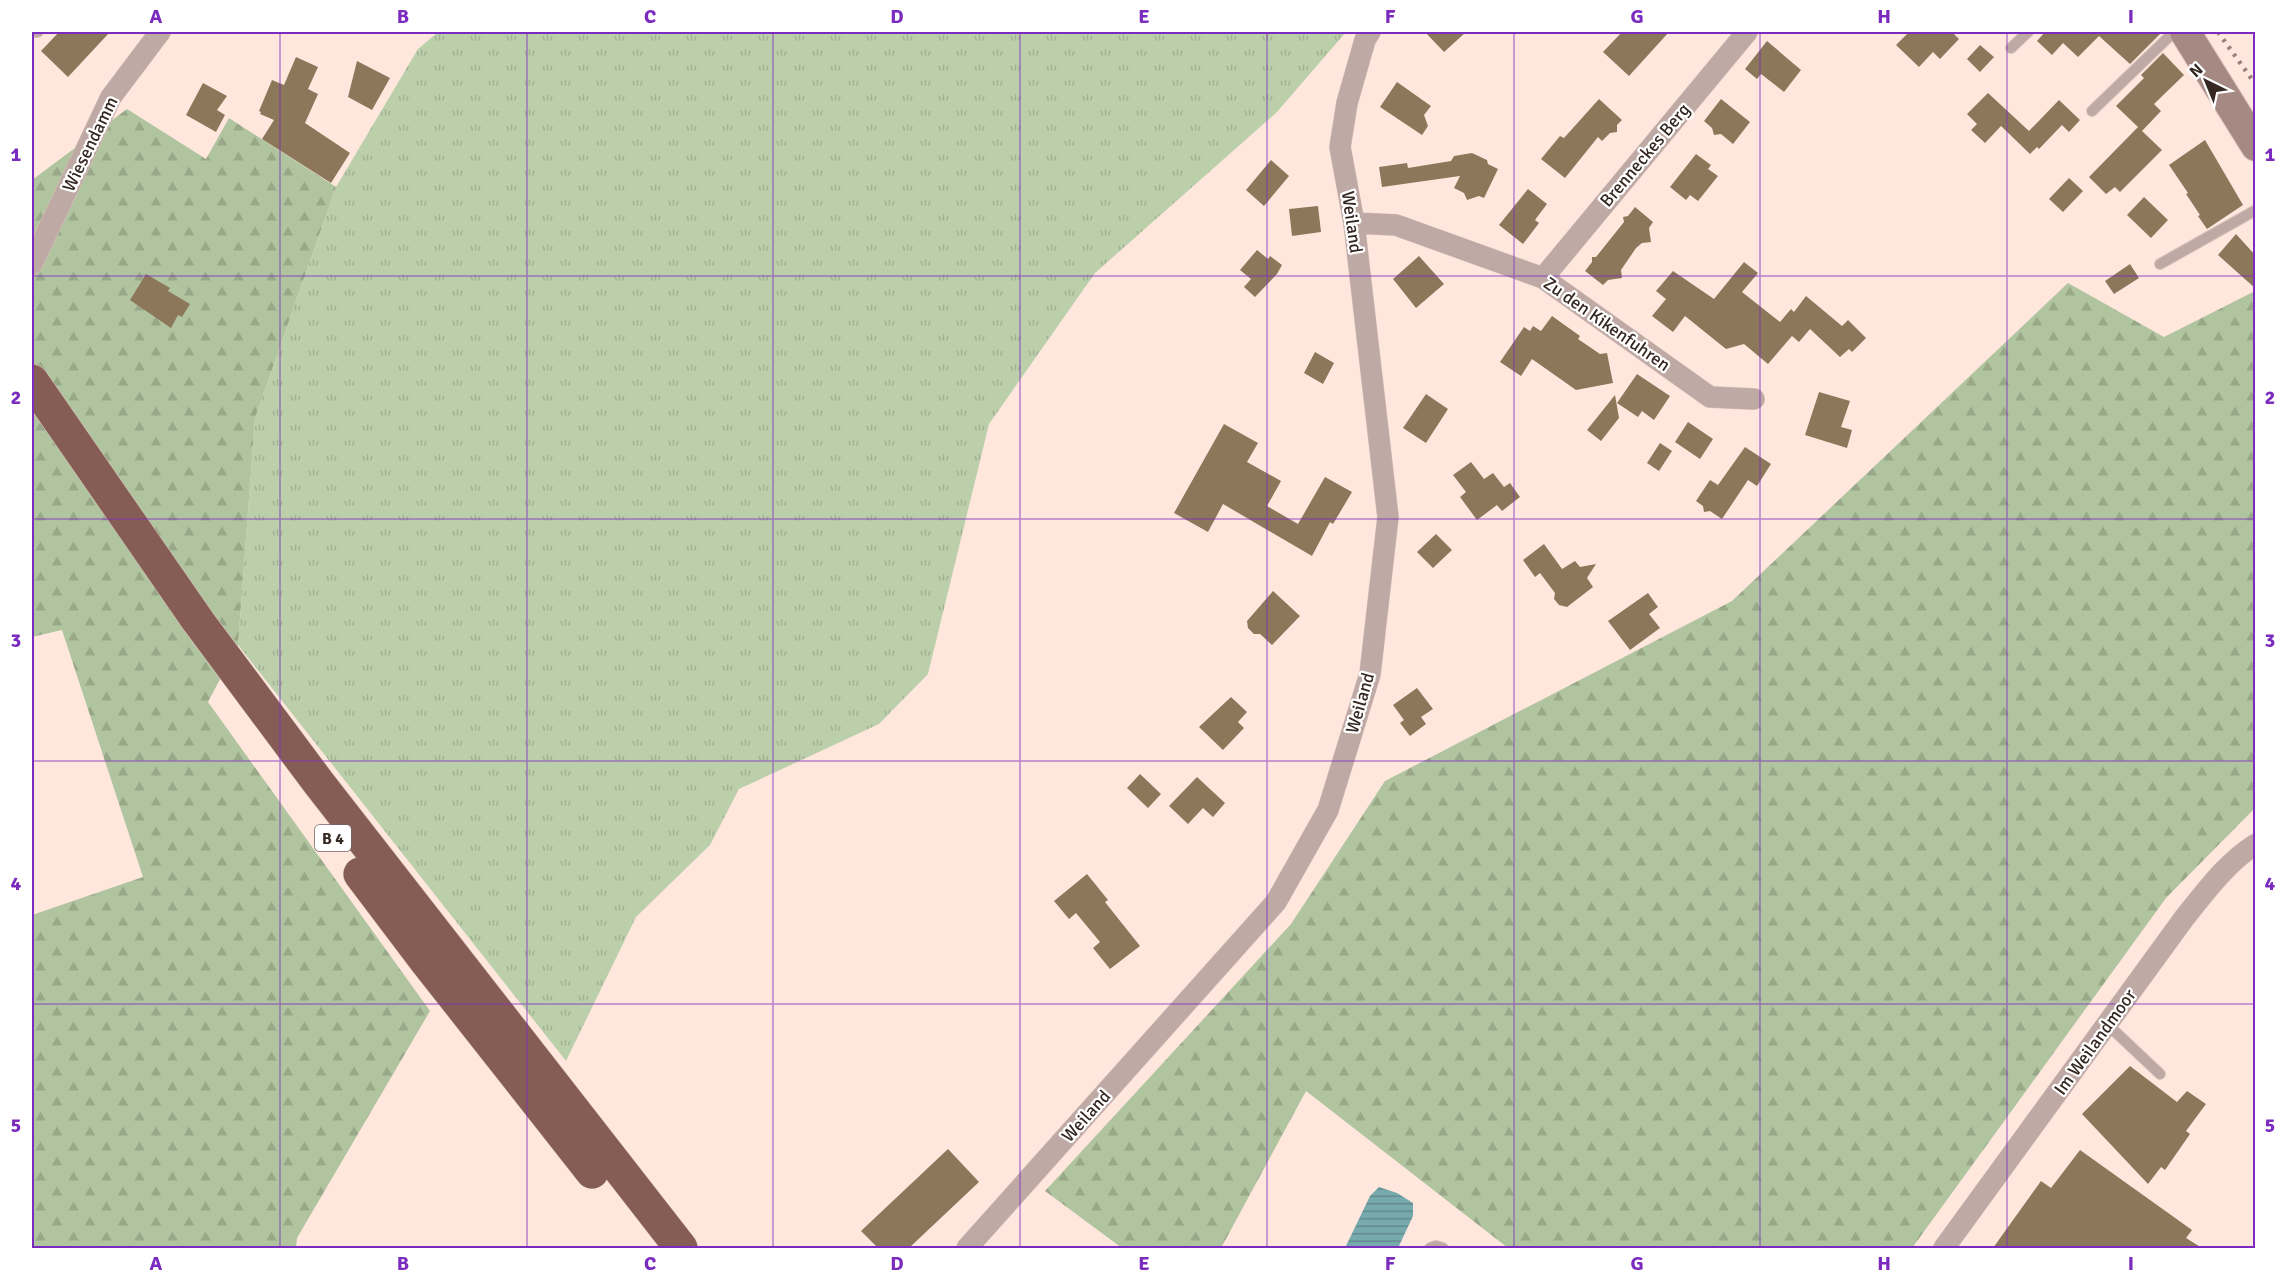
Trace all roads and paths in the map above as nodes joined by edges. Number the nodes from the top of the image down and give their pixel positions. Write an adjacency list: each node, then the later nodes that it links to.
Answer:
1 (160, 32): 12 (street, Wiesendamm)
2 (1370, 32): 11 (street, Weiland)
3 (1747, 32): 14 (street, Brenneckes Berg)
4 (2028, 32): 7 (lane)
5 (2174, 32): 8 (lane)
6 (2185, 32): 9 (street)
7 (2011, 48)
8 (2092, 111)
9 (2256, 146)
10 (2256, 210): 13 (lane)
11 (1354, 223): 14 (street, Zu den Kikenfuhren); 23 (street, Weiland)
12 (32, 263)
13 (2160, 264)
14 (1543, 278): 16 (street, Zu den Kikenfuhren)
15 (32, 381): 22 (highway, B 4)
16 (1754, 399)
17 (32, 414): 21 (highway, B 4)
18 (2256, 844): 19 (street, Im Weilandmoor)
19 (2108, 1024): 20 (lane); 26 (street, Im Weilandmoor)
20 (2160, 1074)
21 (652, 1248)
22 (681, 1248)
23 (967, 1248)
24 (1430, 1248): 25 (lane)
25 (1443, 1248)
26 (1944, 1248)

